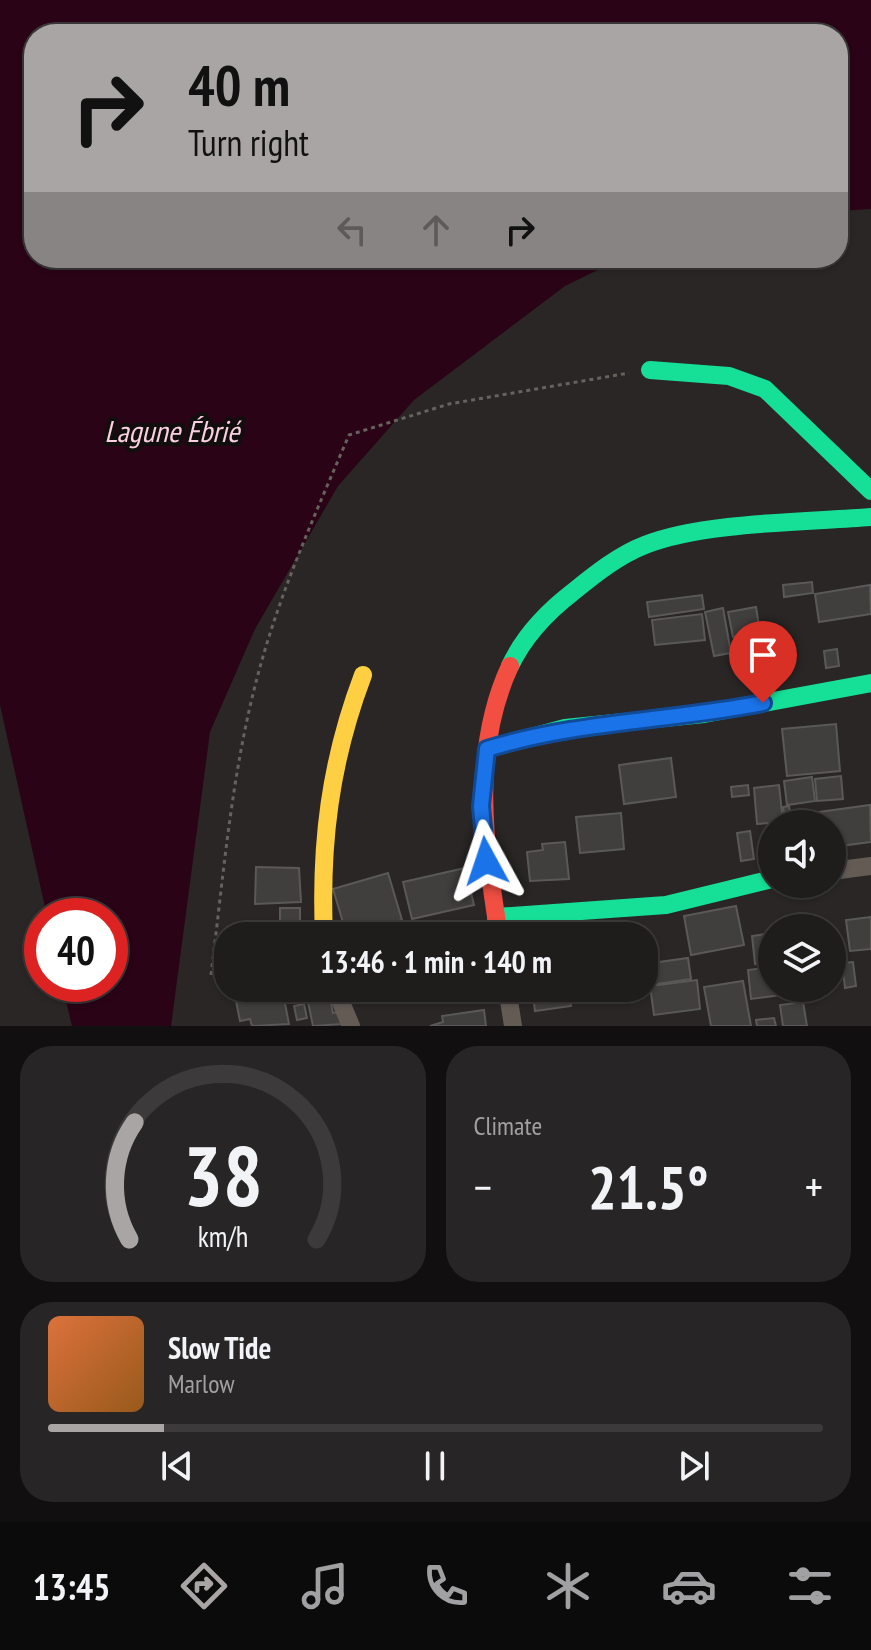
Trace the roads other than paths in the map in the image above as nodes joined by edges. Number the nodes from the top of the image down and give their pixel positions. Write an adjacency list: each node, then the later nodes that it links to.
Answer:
1 (650, 370): 2 (street)
2 (871, 491)
3 (871, 517): 6 (street)
4 (363, 675): 11 (street)
5 (871, 683): 6 (street)
6 (487, 749): 10 (street)
7 (871, 866): 8 (street)
8 (846, 869)
9 (758, 882): 10 (street)
10 (496, 917): 12 (street)
11 (323, 922)
12 (497, 922)
13 (341, 1002): 15 (street)
14 (509, 1002): 16 (street)
15 (351, 1026)
16 (513, 1026)

